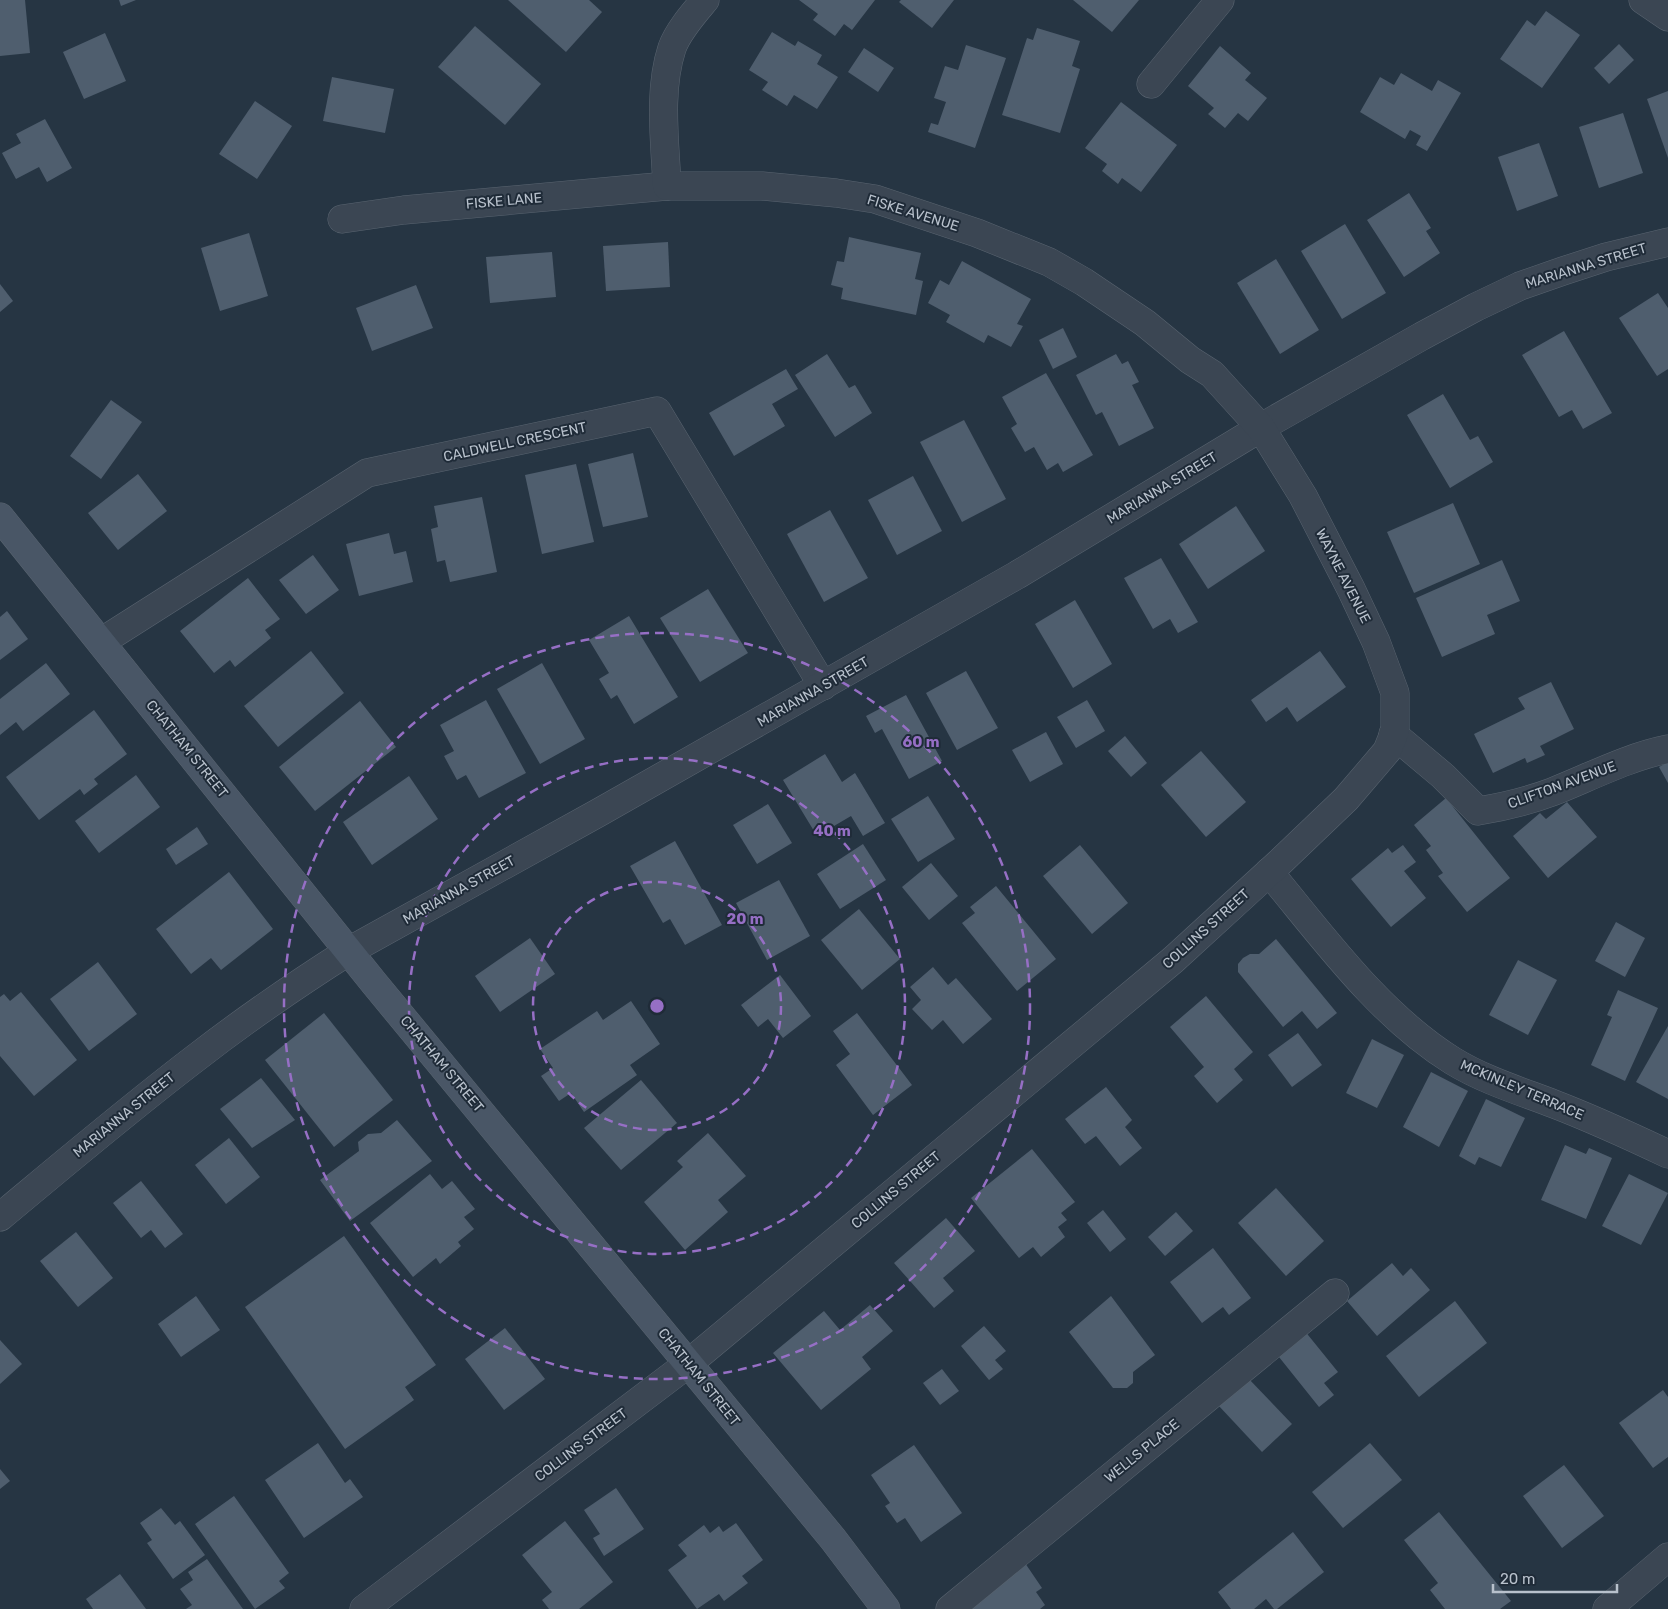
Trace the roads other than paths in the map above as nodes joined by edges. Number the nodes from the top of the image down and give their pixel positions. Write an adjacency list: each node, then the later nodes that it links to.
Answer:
1 (705, 0): 6 (street)
2 (1220, 0): 5 (street)
3 (1643, 0): 4 (street)
4 (1668, 17)
5 (1151, 84)
6 (667, 186): 7 (street, FISKE LANE); 9 (street, FISKE AVENUE)
7 (342, 220)
8 (1668, 242): 9 (street, MARIANNA STREET)
9 (1261, 428): 12 (street, MARIANNA STREET); 13 (street, WAYNE AVENUE)
10 (0, 517): 11 (main road, CHATHAM STREET)
11 (101, 642): 12 (street, CALDWELL CRESCENT); 16 (main road, CHATHAM STREET)
12 (823, 686): 16 (street, MARIANNA STREET)
13 (1393, 734): 14 (street, CLIFTON AVENUE); 15 (street, COLLINS STREET)
14 (1668, 749)
15 (1269, 872): 17 (street, MCKINLEY TERRACE); 20 (street, COLLINS STREET)
16 (349, 951): 18 (street, MARIANNA STREET); 20 (main road, CHATHAM STREET)
17 (1668, 1154)
18 (0, 1217)
19 (1335, 1293): 25 (street, WELLS PLACE)
20 (688, 1363): 22 (street, COLLINS STREET); 24 (main road, CHATHAM STREET)
21 (1668, 1557): 23 (street)
22 (377, 1606)
23 (1616, 1606)
24 (886, 1609)
25 (950, 1609)

